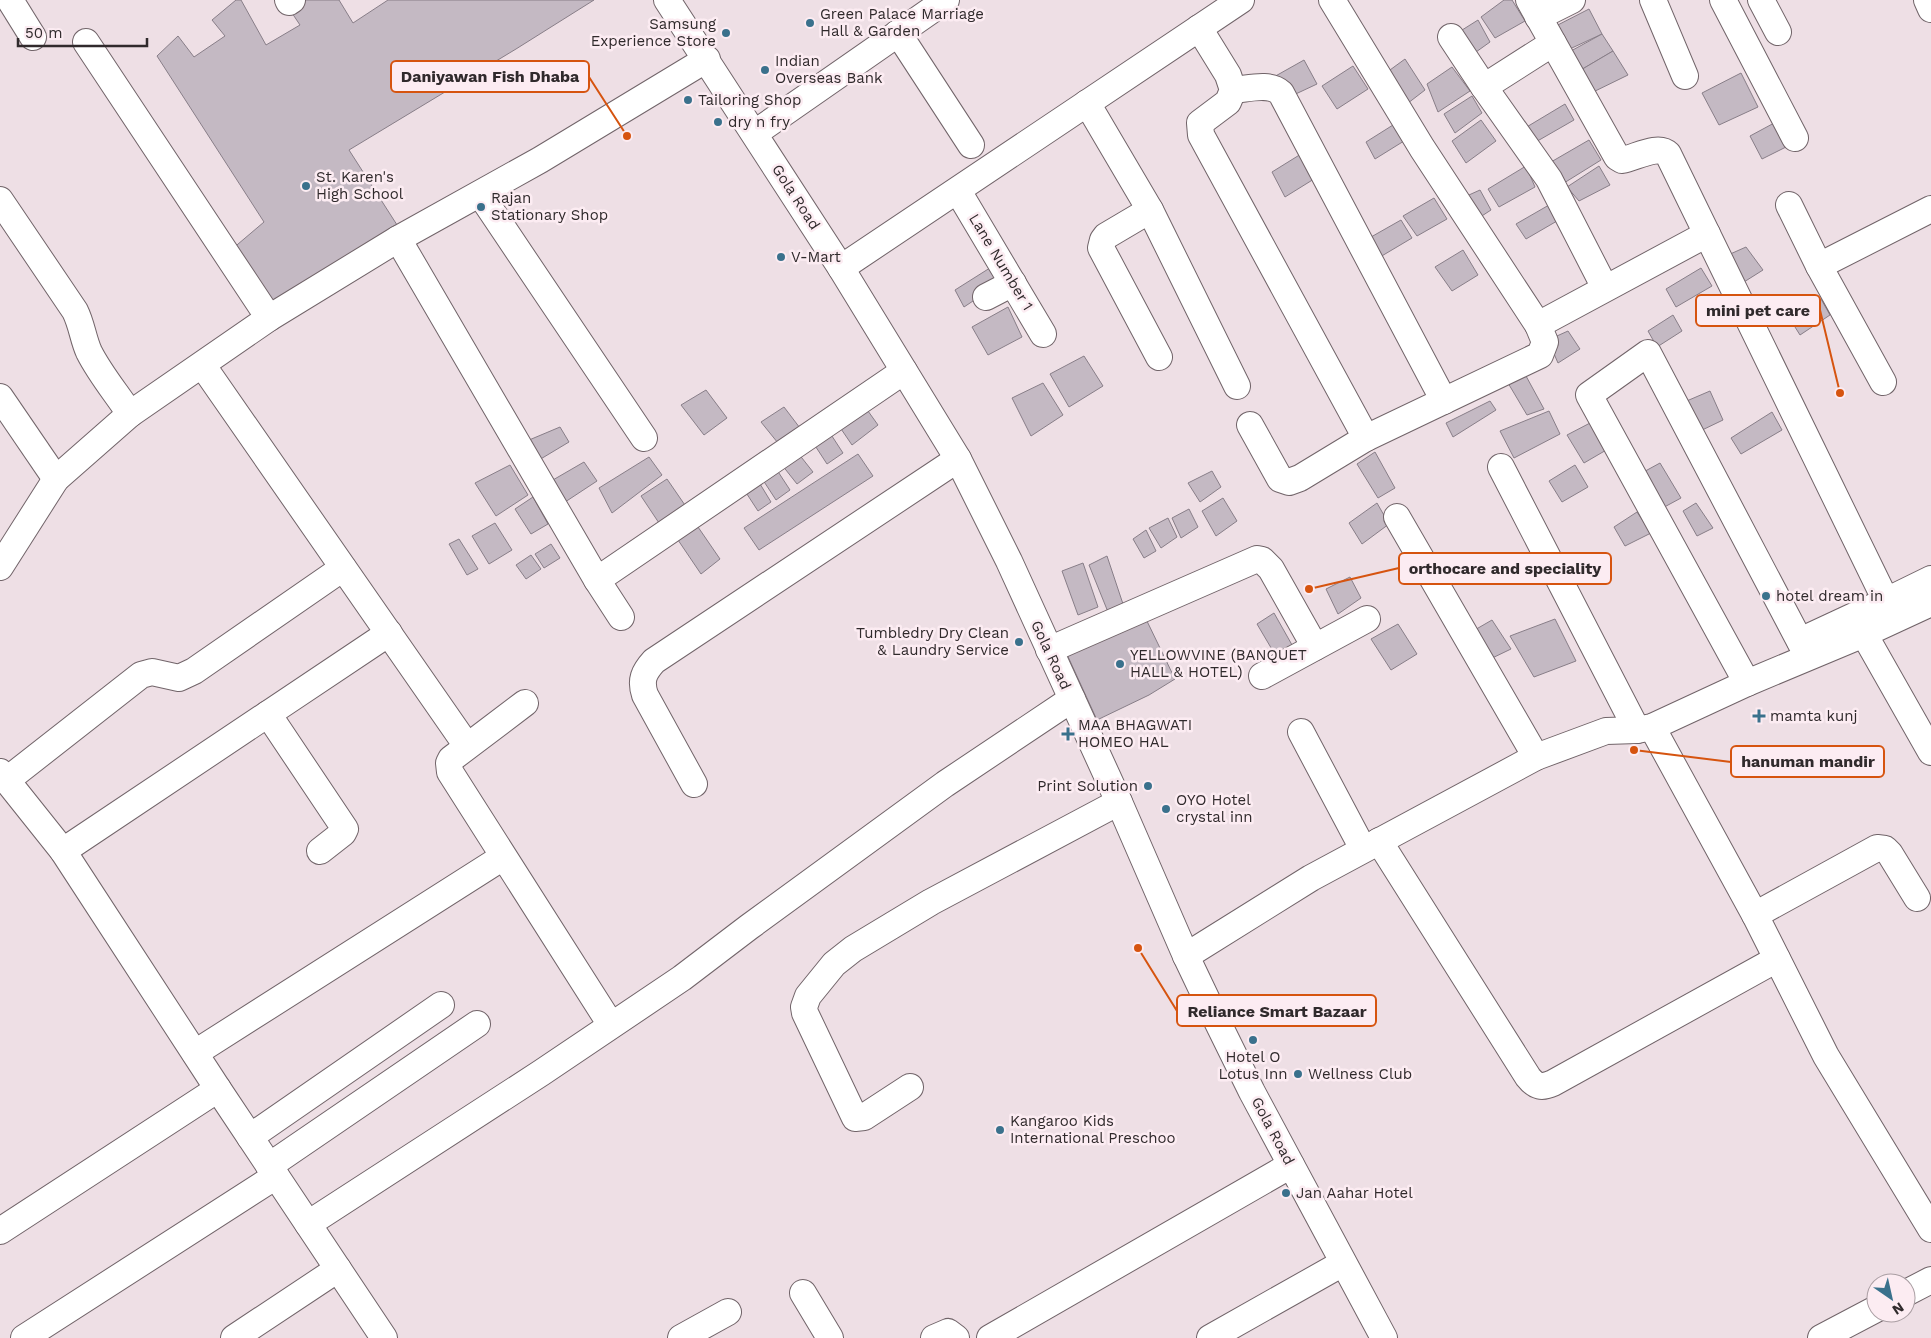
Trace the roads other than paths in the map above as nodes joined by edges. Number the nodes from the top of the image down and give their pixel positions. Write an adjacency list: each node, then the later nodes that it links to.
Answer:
1 (10, 0): 16 (street)
2 (668, 0): 20 (street, Gola Road)
3 (946, 0): 15 (street)
4 (1241, 0): 13 (street)
5 (1332, 0): 42 (street)
6 (1572, 0): 11 (street)
7 (1653, 0): 21 (street)
8 (1723, 0): 26 (street)
9 (1761, 0): 14 (street)
10 (1927, 0): 12 (street)
11 (1533, 8): 19 (street)
12 (1931, 9)
13 (1200, 28): 23 (street); 24 (street)
14 (1778, 32)
15 (898, 33): 25 (street); 27 (street)
16 (32, 36)
17 (1451, 37): 22 (street)
18 (86, 42): 41 (street)
19 (1553, 43): 22 (street); 34 (street)
20 (707, 59): 25 (street, Gola Road); 29 (street)
21 (1685, 76)
22 (1484, 87): 39 (street)
23 (1233, 90): 50 (street); 54 (street)
24 (1087, 103): 28 (street); 33 (street)
25 (755, 133): 37 (street, Gola Road)
26 (1795, 138)
27 (970, 146)
28 (958, 191): 37 (street); 38 (street, Lane Number 1)
29 (480, 194): 35 (street); 53 (street)
30 (0, 200): 51 (street)
31 (1789, 205): 36 (street)
32 (1931, 209): 36 (street)
33 (1150, 210): 44 (street); 48 (street)
34 (1707, 234): 39 (street); 63 (street)
35 (398, 239): 41 (street); 62 (street)
36 (1819, 266): 47 (street)
37 (841, 268): 46 (street, Gola Road)
38 (1013, 283): 40 (street); 43 (street, Lane Number 1)
39 (1605, 288): 42 (street)
40 (986, 297)
41 (270, 318): 45 (street)
42 (1538, 325): 50 (street)
43 (1043, 334)
44 (1158, 357)
45 (203, 366): 51 (street); 60 (street)
46 (904, 371): 55 (street, Gola Road); 62 (street)
47 (1883, 382)
48 (1237, 386)
49 (0, 397): 57 (street)
50 (1444, 401): 54 (street)
51 (130, 414): 57 (street)
52 (1250, 425): 54 (street)
53 (644, 438)
54 (1366, 438)
55 (958, 459): 71 (street, Gola Road); 83 (street)
56 (1501, 467): 77 (street)
57 (56, 479): 59 (street)
58 (1397, 517): 81 (street)
59 (0, 567)
60 (343, 568): 67 (street); 82 (street)
61 (1931, 579): 63 (street)
62 (597, 580): 65 (street)
63 (1886, 600): 70 (street)
64 (1931, 604): 68 (street)
65 (621, 617)
66 (1367, 619): 69 (street)
67 (389, 633): 76 (street); 79 (street)
68 (1864, 634): 70 (street); 80 (street)
69 (1315, 648): 71 (street); 72 (street)
70 (1804, 649): 73 (street); 73 (street)
71 (1049, 650): 74 (street, Gola Road)
72 (1262, 676)
73 (1747, 682): 77 (street)
74 (1072, 699): 84 (street, Gola Road); 95 (street)
75 (526, 703): 79 (street)
76 (268, 714): 86 (street); 87 (street)
77 (1645, 729): 81 (street); 90 (street)
78 (1302, 732): 85 (street)
79 (467, 746): 88 (street)
80 (1931, 752)
81 (1536, 757): 85 (street)
82 (4, 776): 86 (street)
83 (694, 784)
84 (1119, 802): 91 (street, Gola Road); 97 (street)
85 (1371, 845): 91 (street); 92 (street)
86 (63, 851): 96 (street)
87 (320, 851)
88 (503, 857): 95 (street); 96 (street)
89 (1917, 898): 90 (street)
90 (1754, 915): 92 (street)
91 (1186, 956): 100 (street, Gola Road)
92 (1777, 959): 103 (street)
93 (441, 1005): 99 (street)
94 (477, 1024): 101 (street)
95 (611, 1026): 102 (street)
96 (195, 1053): 98 (street)
97 (910, 1087)
98 (218, 1089): 99 (street); 104 (street)
99 (250, 1137): 101 (street)
100 (1291, 1165): 105 (street, Gola Road); 119 (street)
101 (273, 1171): 102 (street); 112 (street)
102 (308, 1224): 106 (street)
103 (1931, 1229)
104 (0, 1231)
105 (1343, 1263): 120 (street); 121 (street, Gola Road)
106 (338, 1269): 113 (street); 114 (street)
107 (1931, 1280): 108 (street)
108 (1916, 1288)
109 (803, 1293): 116 (street)
110 (728, 1312): 115 (street)
111 (1866, 1314): 122 (street)
112 (24, 1338)
113 (234, 1338)
114 (384, 1338)
115 (681, 1338)
116 (830, 1338)
117 (934, 1338): 118 (street)
118 (956, 1338)
119 (990, 1338)
120 (1210, 1338)
121 (1384, 1338)
122 (1822, 1338)

